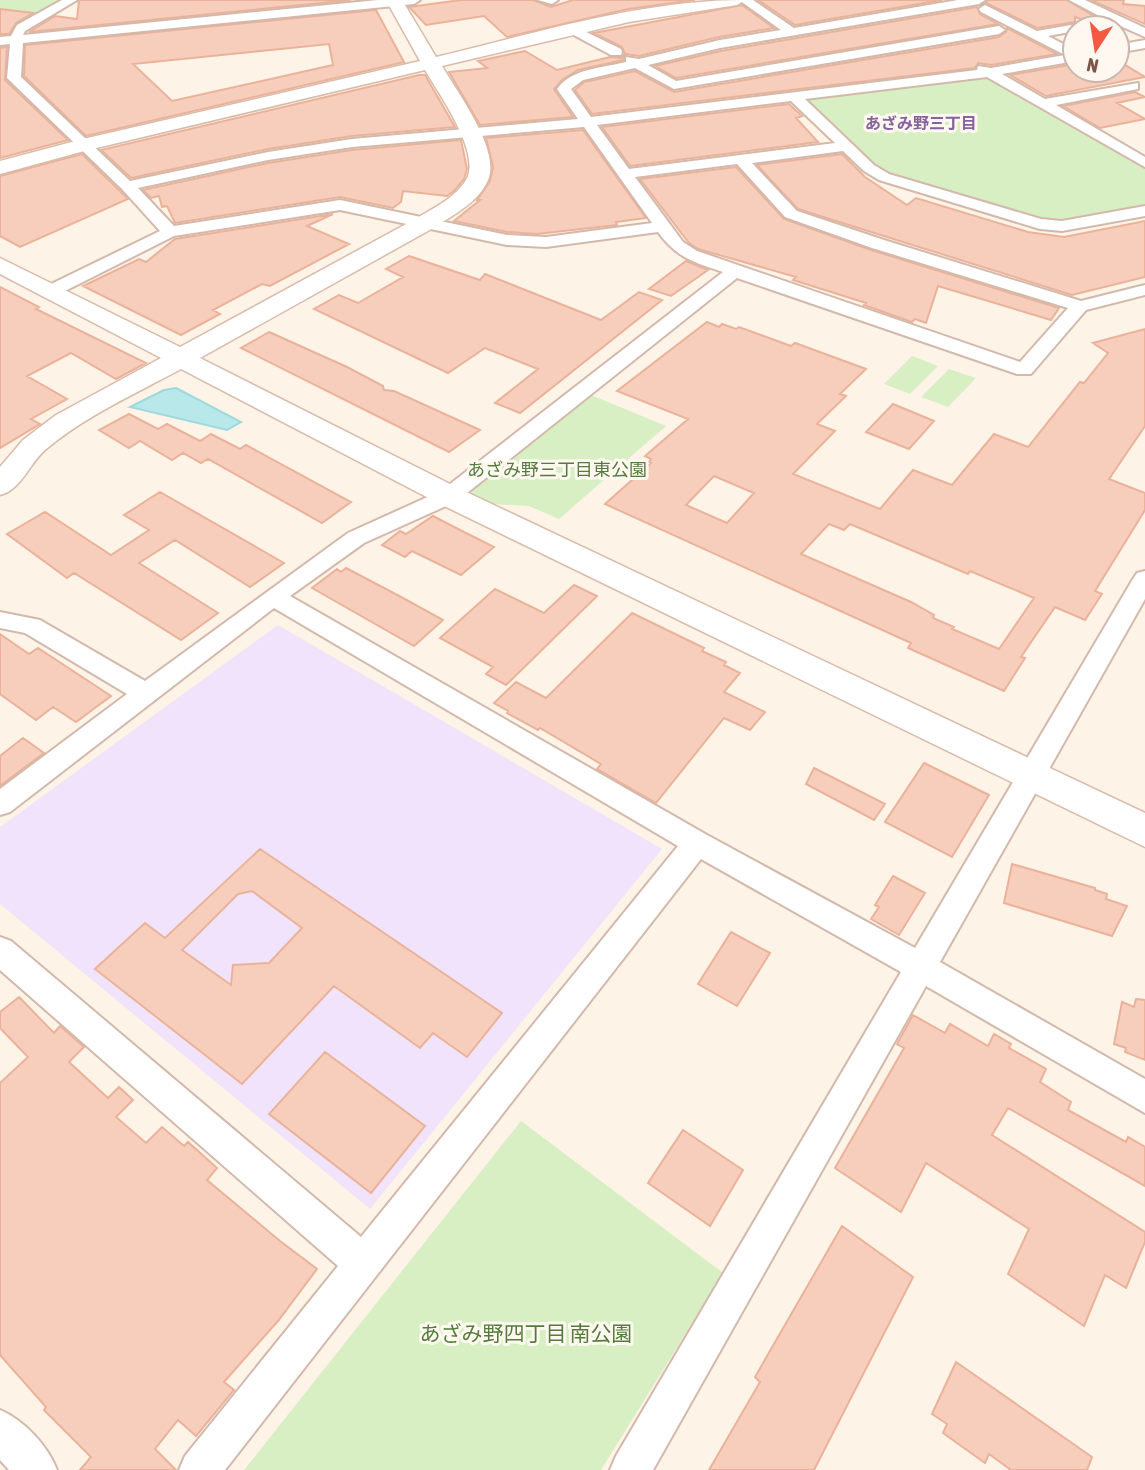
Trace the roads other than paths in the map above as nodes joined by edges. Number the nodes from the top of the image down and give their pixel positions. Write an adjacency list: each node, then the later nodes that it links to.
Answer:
1 (71, 0): 18 (street)
2 (544, 0): 3 (street)
3 (552, 0)
4 (737, 0): 12 (street)
5 (745, 0): 13 (street)
6 (972, 0): 9 (street); 15 (street)
7 (1075, 0): 10 (street)
8 (401, 1): 18 (street); 24 (street)
9 (889, 14): 13 (street); 17 (street)
10 (1104, 14)
11 (1061, 29): 15 (street)
12 (574, 30): 20 (street); 24 (street)
13 (792, 30): 23 (street)
14 (999, 30): 17 (street)
15 (1034, 34): 19 (street)
16 (0, 41): 18 (street)
17 (936, 42): 23 (street); 25 (street)
18 (17, 46): 21 (street); 26 (street)
19 (1061, 48)
20 (616, 52)
21 (0, 55)
22 (1061, 59): 25 (street)
23 (634, 62): 30 (street)
24 (430, 63): 31 (street); 32 (street)
25 (988, 73): 28 (street); 29 (street)
26 (7, 78): 32 (street)
27 (1139, 90): 29 (street)
28 (795, 97): 30 (street); 33 (street)
29 (1042, 104): 35 (street)
30 (587, 122): 31 (street); 37 (street)
31 (471, 132): 38 (street); 40 (street)
32 (83, 145): 36 (street); 38 (street)
33 (847, 146): 34 (street); 39 (street)
34 (740, 159): 37 (street); 47 (street)
35 (1145, 163)
36 (0, 168)
37 (626, 174): 41 (street)
38 (127, 186): 42 (street)
39 (1145, 211)
40 (427, 222): 41 (street); 42 (street); 48 (street)
41 (664, 226): 44 (street)
42 (170, 232): 46 (street)
43 (0, 265): 46 (street)
44 (735, 271): 47 (street); 51 (street)
45 (1145, 290): 47 (street)
46 (51, 291): 48 (street)
47 (1080, 306)
48 (181, 358): 49 (street); 51 (street)
49 (7, 462): 50 (street)
50 (0, 486)
51 (449, 496): 53 (street); 56 (street)
52 (1144, 581): 56 (street)
53 (272, 597): 55 (street); 59 (street)
54 (0, 620): 55 (street)
55 (148, 694): 57 (street)
56 (1031, 774): 58 (street); 61 (street)
57 (0, 804)
58 (1145, 831)
59 (697, 843): 61 (street); 63 (street)
60 (0, 951): 63 (street)
61 (921, 969): 62 (street); 67 (street)
62 (1145, 1097)
63 (362, 1262): 66 (street)
64 (0, 1430): 65 (street)
65 (37, 1470)
66 (199, 1470)
67 (630, 1470)

